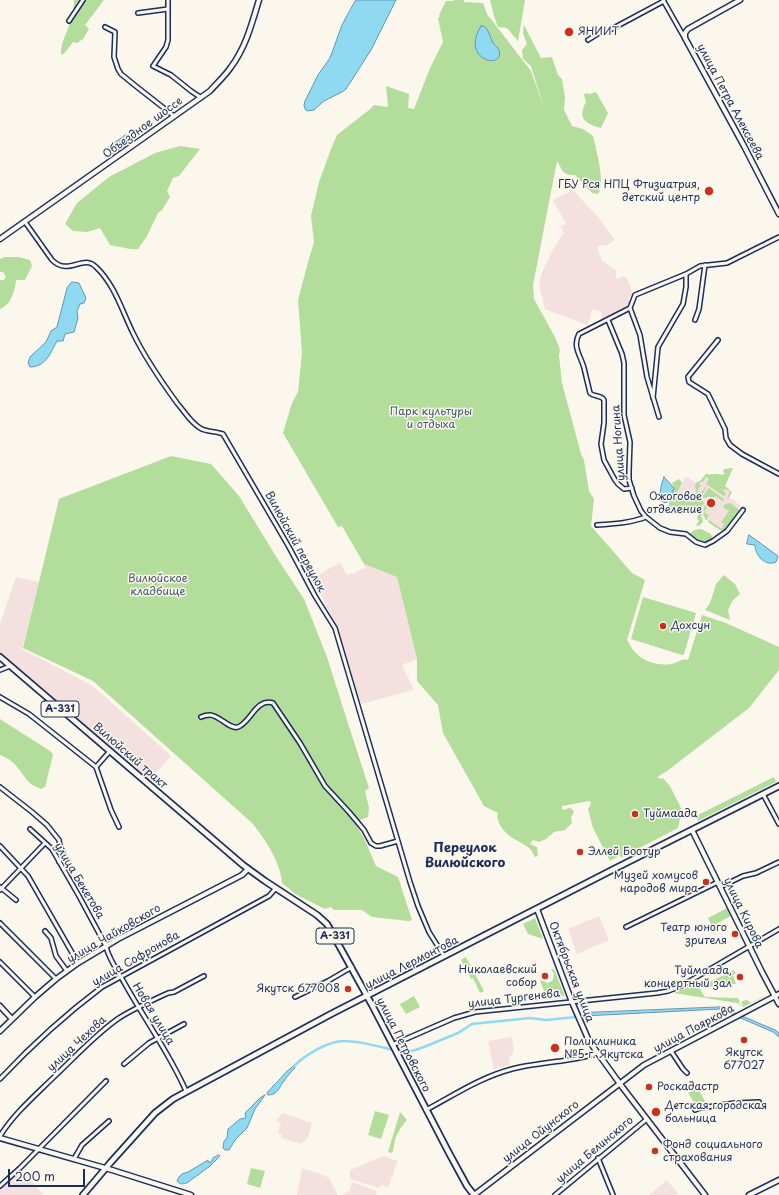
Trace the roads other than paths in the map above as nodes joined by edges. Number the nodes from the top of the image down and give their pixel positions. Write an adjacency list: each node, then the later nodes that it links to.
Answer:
1 (83, 0): 8 (street)
2 (168, 0): 6 (street)
3 (259, 0): 14 (main road, Объездное шоссе)
4 (740, 0): 11 (main road)
5 (664, 1): 10 (street, улица Петра Алексеева); 13 (street)
6 (168, 9): 7 (street); 14 (street)
7 (138, 13)
8 (69, 21)
9 (105, 27): 15 (street)
10 (678, 27): 11 (street); 12 (street, улица Петра Алексеева)
11 (688, 29): 12 (main road)
12 (685, 38): 16 (main road, улица Петра Алексеева)
13 (588, 40)
14 (200, 97): 15 (main road, Объездное шоссе)
15 (174, 116): 17 (main road, Объездное шоссе)
16 (779, 214)
17 (25, 222): 19 (main road, Объездное шоссе); 47 (street, Вилюйский переулок)
18 (779, 237): 20 (street)
19 (0, 239)
20 (705, 265): 21 (street); 24 (street)
21 (686, 274): 22 (street); 26 (street)
22 (630, 308): 23 (street); 26 (street)
23 (608, 320): 29 (street, улица Ногина); 29 (street)
24 (695, 320)
25 (718, 340): 28 (street)
26 (653, 398): 27 (street)
27 (659, 417)
28 (779, 474)
29 (632, 488): 31 (street, улица Ногина)
30 (743, 510): 31 (street, улица Ногина)
31 (646, 517): 32 (street)
32 (597, 525)
33 (0, 657): 34 (main road, Вилюйский тракт / А-331)
34 (10, 666): 35 (street); 38 (main road, Вилюйский тракт / А-331)
35 (0, 670)
36 (0, 697): 39 (street)
37 (201, 717): 47 (street)
38 (110, 751): 39 (street); 53 (main road, Вилюйский тракт / А-331)
39 (96, 767): 44 (street)
40 (779, 786): 42 (main road, улица Лермонтова)
41 (0, 787): 50 (street)
42 (762, 794): 43 (street); 46 (main road, улица Лермонтова)
43 (779, 824)
44 (119, 827)
45 (30, 829): 48 (street, улица Бекетова)
46 (692, 830): 54 (main road, улица Кирова); 58 (main road, улица Лермонтова)
47 (398, 841): 65 (street, Вилюйский переулок)
48 (45, 843): 50 (street, улица Бекетова); 52 (street)
49 (0, 846): 52 (street)
50 (59, 862): 63 (street, улица Бекетова)
51 (779, 862): 54 (street)
52 (22, 868): 55 (street); 67 (street)
53 (248, 869): 56 (main road, улица Петровского / А-331); 63 (main road, улица Чайковского)
54 (719, 884): 60 (street); 64 (main road, улица Кирова)
55 (1, 888): 57 (street)
56 (276, 888): 68 (main road, улица Петровского / А-331); 70 (street, улица Софронова)
57 (16, 900)
58 (537, 909): 65 (main road, улица Лермонтова); 77 (main road, Октябрьская улица)
59 (0, 923): 72 (street)
60 (626, 927)
61 (779, 929): 64 (street, улица Тургенева)
62 (45, 931): 69 (street)
63 (106, 946): 67 (main road, улица Чайковского); 70 (street, Новая улица)
64 (749, 946): 73 (main road, улица Кирова); 77 (street, улица Тургенева)
65 (444, 956): 75 (main road, улица Лермонтова)
66 (0, 962): 76 (street)
67 (78, 963): 69 (main road, улица Чайковского)
68 (352, 968): 74 (street); 75 (main road, улица Петровского / А-331)
69 (67, 971): 72 (main road, улица Чайковского)
70 (120, 976): 80 (street, Новая улица); 90 (street, улица Софронова)
71 (204, 976): 80 (street, улица Чехова)
72 (56, 979): 76 (main road, улица Чайковского)
73 (777, 995): 78 (main road, улица Кирова); 86 (main road, улица Пояркова)
74 (295, 996)
75 (368, 996): 85 (main road, улица Петровского); 93 (main road, улица Лермонтова)
76 (34, 997): 81 (main road, улица Чайковского)
77 (572, 1002): 85 (street, улица Тургенева); 87 (main road, Октябрьская улица)
78 (779, 1004)
79 (0, 1006): 81 (main road)
80 (138, 1008): 84 (street, Новая улица); 99 (street, улица Чехова)
81 (12, 1019): 83 (main road, улица Чайковского)
82 (184, 1024): 84 (street)
83 (0, 1031)
84 (157, 1038): 88 (street); 93 (street, Новая улица)
85 (392, 1045): 95 (main road, улица Петровского)
86 (671, 1051): 89 (street); 92 (main road, улица Пояркова)
87 (597, 1053): 92 (main road, Октябрьская улица); 95 (street)
88 (124, 1064)
89 (687, 1073)
90 (0, 1079)
91 (106, 1081): 100 (street)
92 (619, 1083): 97 (main road, Октябрьская улица); 108 (main road, улица Ойунского)
93 (186, 1092): 103 (main road, улица Лермонтова)
94 (759, 1102): 96 (street)
95 (426, 1110): 108 (main road, улица Петровского)
96 (695, 1110)
97 (646, 1119): 101 (street, улица Белинского); 111 (main road, Октябрьская улица)
98 (109, 1122): 102 (street)
99 (0, 1137): 100 (main road)
100 (38, 1149): 102 (main road); 105 (street)
101 (598, 1158): 109 (street, улица Белинского); 110 (street)
102 (74, 1159): 103 (main road)
103 (106, 1169): 106 (main road, улица Лермонтова); 107 (main road)
104 (779, 1180): 112 (main road)
105 (0, 1186)
106 (83, 1195)
107 (191, 1195)
108 (474, 1195)
109 (555, 1195)
110 (614, 1195)
111 (706, 1195)
112 (749, 1195)

